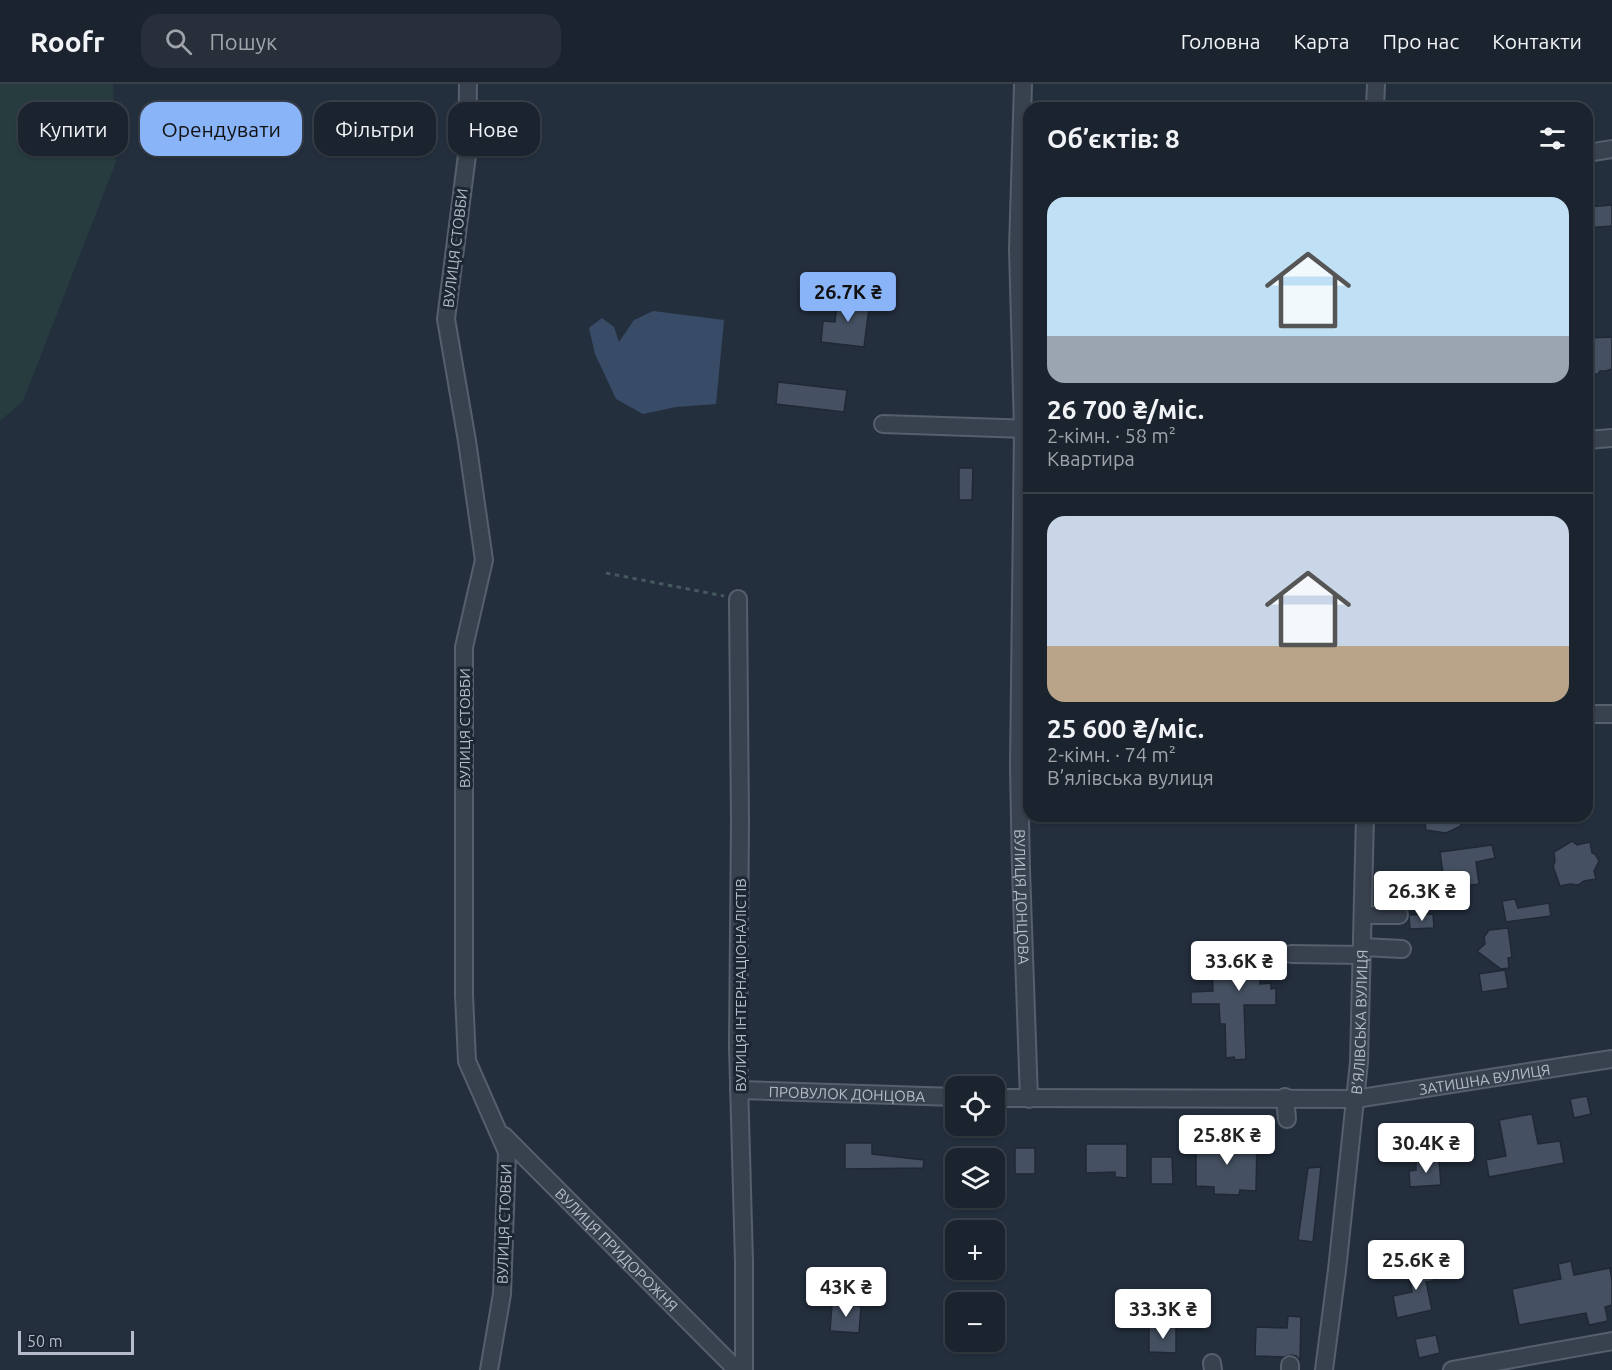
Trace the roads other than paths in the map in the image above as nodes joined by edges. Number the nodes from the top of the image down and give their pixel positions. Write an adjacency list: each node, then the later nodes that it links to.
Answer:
1 (468, 84): 30 (street, ВУЛИЦЯ СТОВБИ)
2 (1023, 84): 7 (street, ВУЛИЦЯ ДОНЦОВА)
3 (1376, 84): 4 (street)
4 (1375, 102)
5 (1612, 149): 6 (street)
6 (1593, 152)
7 (1023, 362)
8 (884, 424): 9 (street)
9 (1023, 429)
10 (1612, 438): 11 (street)
11 (1593, 440)
12 (1023, 574): 27 (street, ВУЛИЦЯ ДОНЦОВА)
13 (738, 599): 23 (street, ВУЛИЦЯ ІНТЕРНАЦІОНАЛІСТІВ)
14 (1593, 714): 15 (street)
15 (1612, 714)
16 (1365, 822): 17 (street, В’ЯЛІВСЬКА ВУЛИЦЯ)
17 (1363, 915): 18 (street); 20 (street, В’ЯЛІВСЬКА ВУЛИЦЯ)
18 (1399, 915)
19 (1402, 949): 20 (street)
20 (1362, 951): 21 (street); 28 (street, В’ЯЛІВСЬКА ВУЛИЦЯ)
21 (1292, 954)
22 (1612, 1059): 28 (street, ЗАТИШНА ВУЛИЦЯ)
23 (739, 1090): 24 (street, ПРОВУЛОК ДОНЦОВА); 34 (street, ВУЛИЦЯ ІНТЕРНАЦІОНАЛІСТІВ)
24 (945, 1097)
25 (1285, 1097): 27 (street); 28 (street); 29 (street)
26 (1005, 1098): 27 (street)
27 (1029, 1099)
28 (1355, 1099): 35 (street, В’ЯЛІВСЬКА ВУЛИЦЯ)
29 (1287, 1119)
30 (496, 1129): 32 (street, ВУЛИЦЯ СТОВБИ); 33 (street, ВУЛИЦЯ ПРИДОРОЖНЯ)
31 (1612, 1341): 36 (street)
32 (489, 1370)
33 (737, 1370)
34 (744, 1370)
35 (1324, 1370)
36 (1452, 1370)

